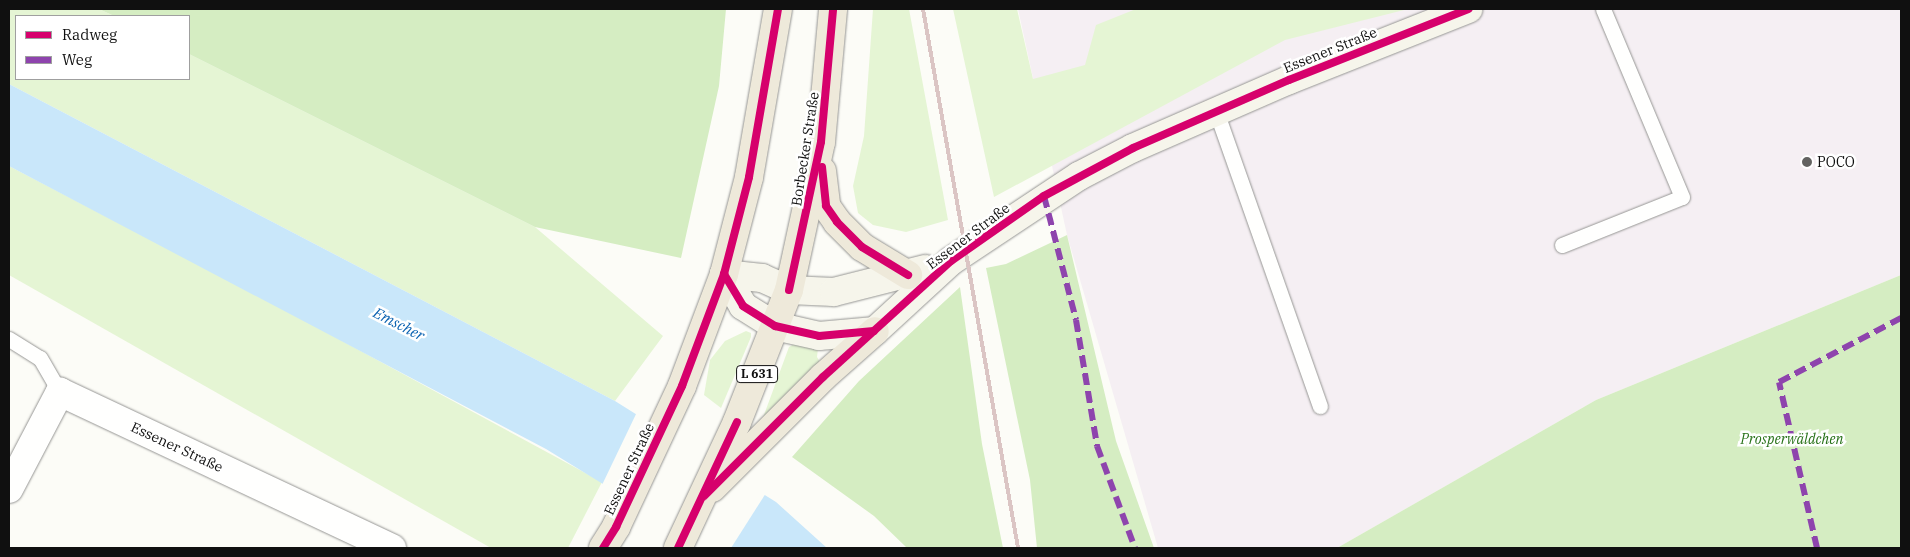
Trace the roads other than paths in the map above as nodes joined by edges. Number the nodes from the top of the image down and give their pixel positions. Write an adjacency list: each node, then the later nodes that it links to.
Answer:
1 (778, 9): 9 (main road)
2 (833, 9): 6 (main road, Borbecker Straße / L 631)
3 (1468, 9): 5 (main road, Essener Straße)
4 (1603, 9): 7 (lane)
5 (1216, 111): 8 (main road, Essener Straße); 16 (lane)
6 (821, 142): 10 (main road); 11 (main road, Borbecker Straße / L 631)
7 (1562, 245)
8 (951, 261): 10 (main road, Essener Straße); 13 (main road, Essener Straße)
9 (724, 274): 11 (main road, Essener Straße); 12 (main road); 19 (main road, Essener Straße)
10 (908, 275): 11 (main road, Essener Straße)
11 (789, 290): 12 (main road, L 631)
12 (775, 326): 13 (main road); 18 (main road, L 631)
13 (875, 331): 18 (main road)
14 (9, 338): 15 (lane)
15 (60, 392): 17 (street); 20 (street, Essener Straße)
16 (1320, 406)
17 (9, 489)
18 (704, 496): 21 (main road, L 631)
19 (609, 538)
20 (392, 548)
21 (678, 548)

